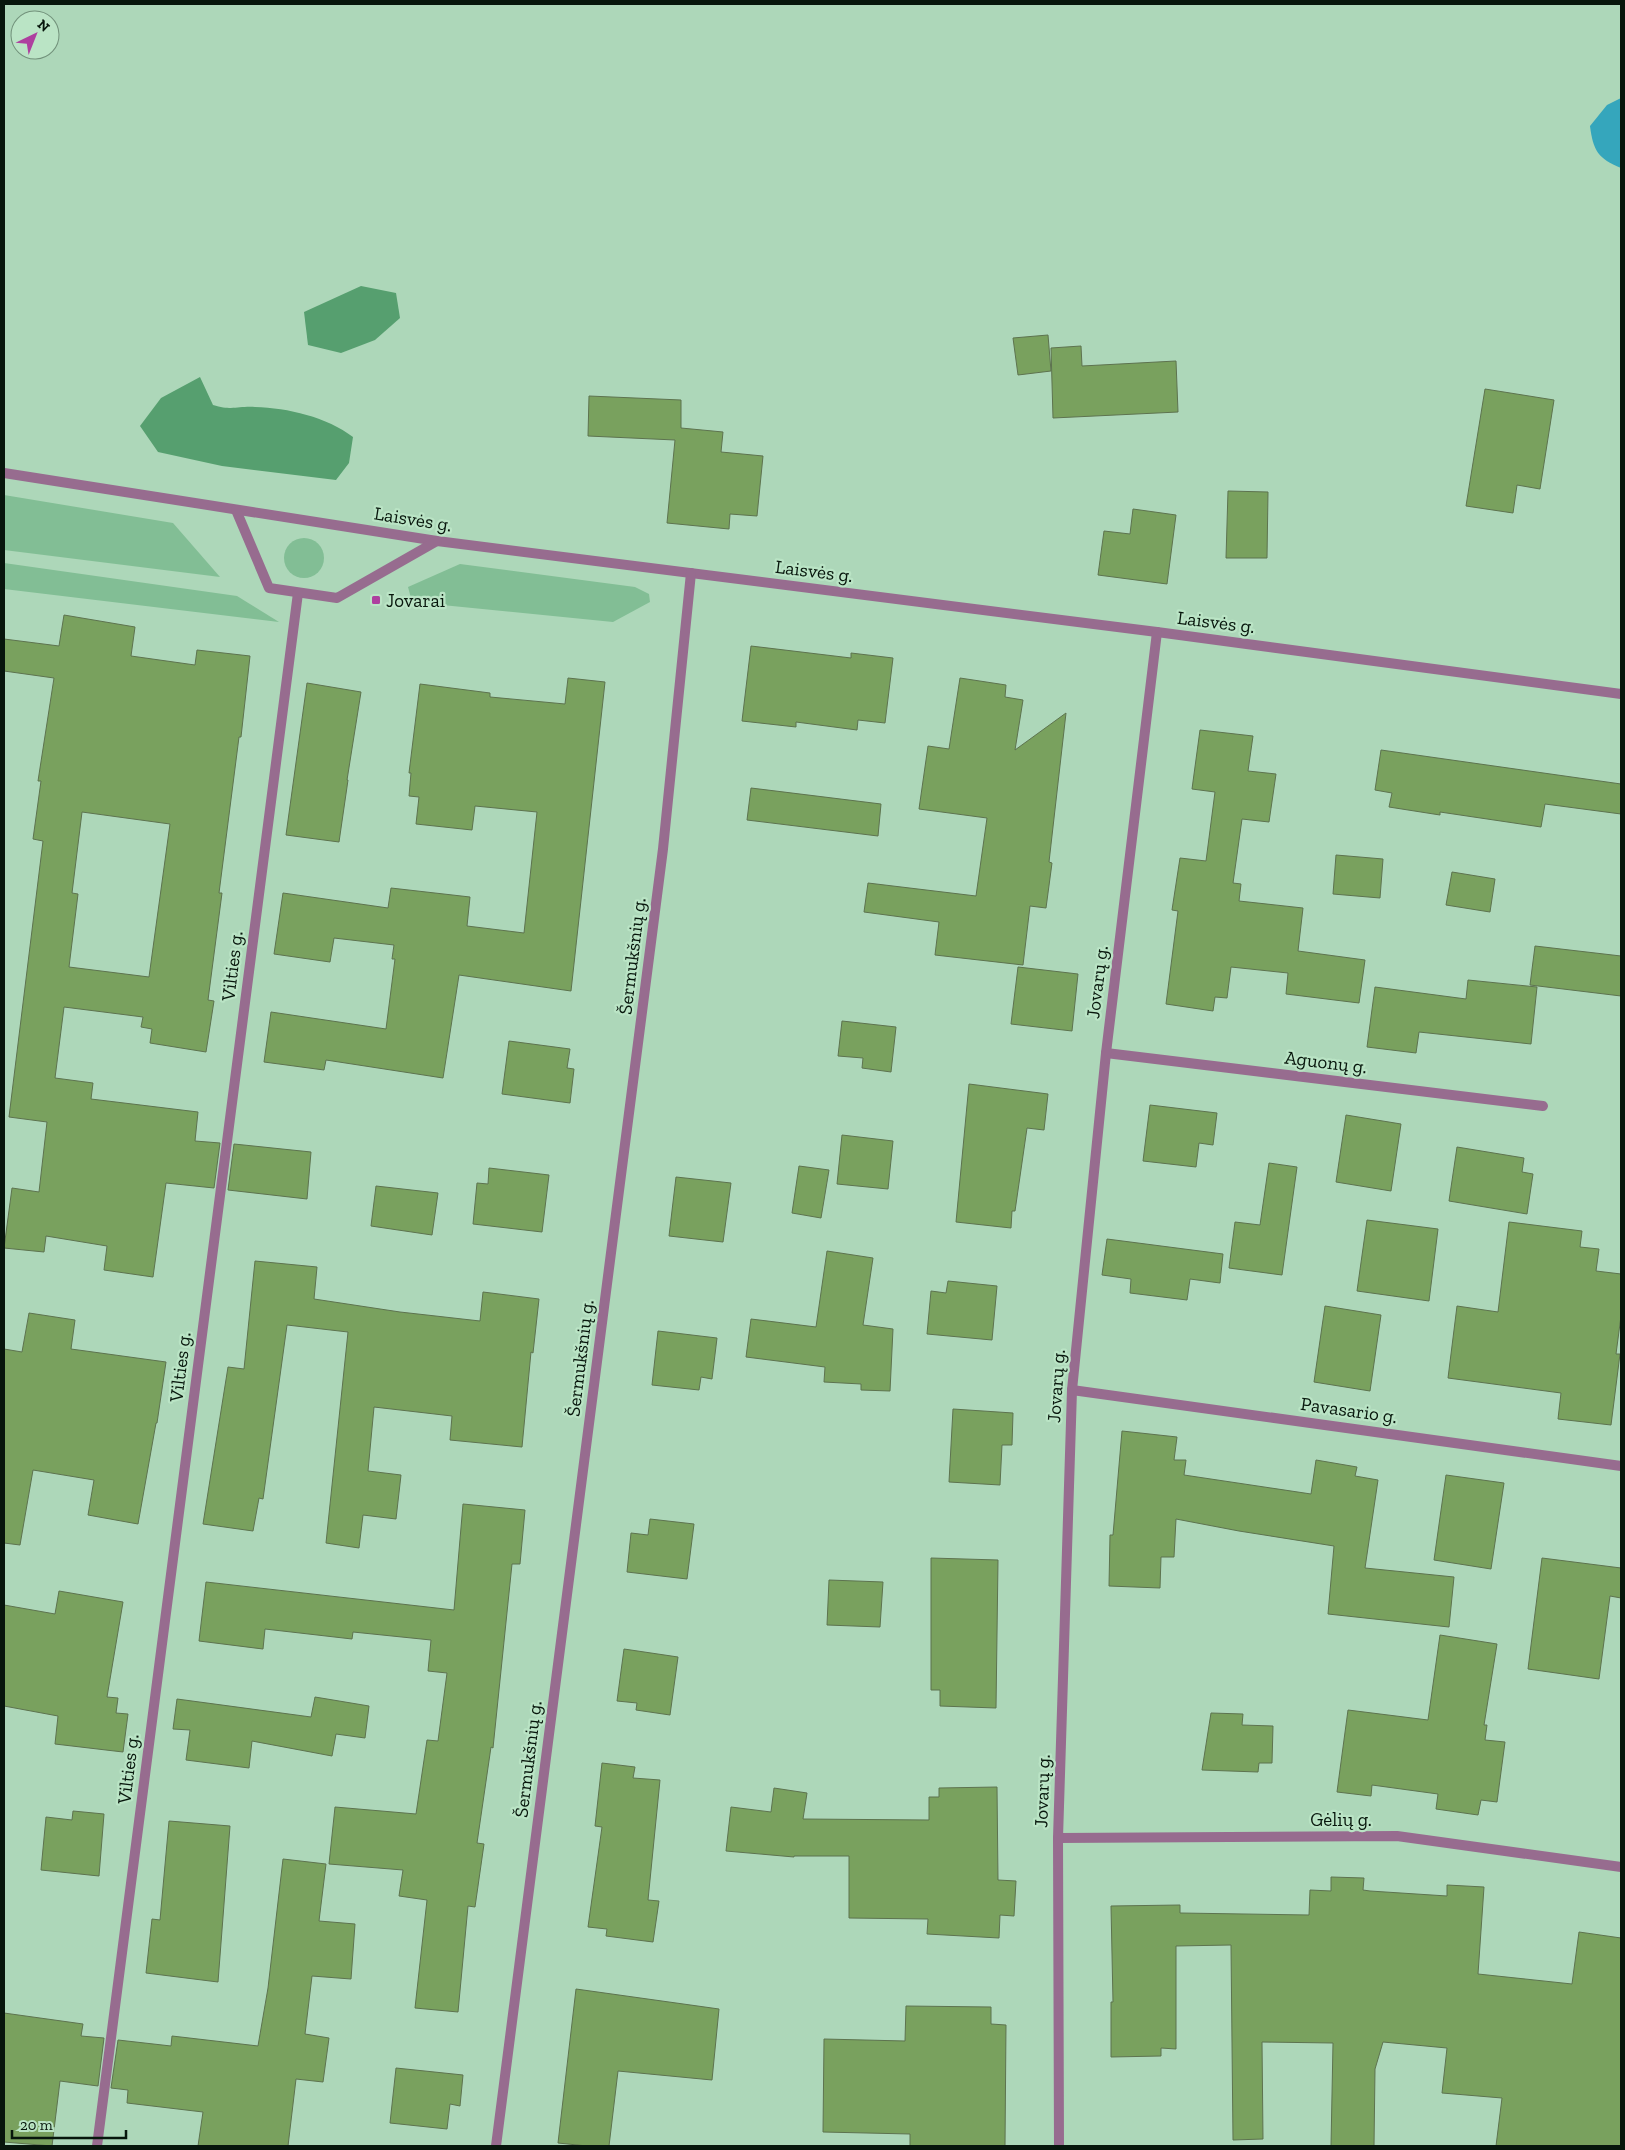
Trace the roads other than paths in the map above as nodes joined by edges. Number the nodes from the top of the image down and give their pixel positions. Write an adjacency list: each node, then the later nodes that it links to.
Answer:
1 (4, 474): 2 (street, Laisvės g.)
2 (236, 510): 3 (street, Laisvės g.); 5 (street)
3 (437, 541): 4 (street, Laisvės g.); 5 (street)
4 (691, 573): 6 (street, Laisvės g.); 15 (street, Šermukšnių g.)
5 (298, 593): 14 (street, Vilties g.)
6 (1157, 632): 7 (street, Laisvės g.); 8 (street, Jovarų g.)
7 (1621, 694)
8 (1106, 1053): 9 (street, Aguonų g.); 10 (street, Jovarų g.)
9 (1543, 1106)
10 (1072, 1390): 11 (street, Pavasario g.); 12 (street, Jovarų g.)
11 (1621, 1466)
12 (1058, 1838): 13 (street, Gėlių g.); 16 (street, Jovarų g.)
13 (1621, 1867)
14 (97, 2146)
15 (496, 2146)
16 (1059, 2146)

